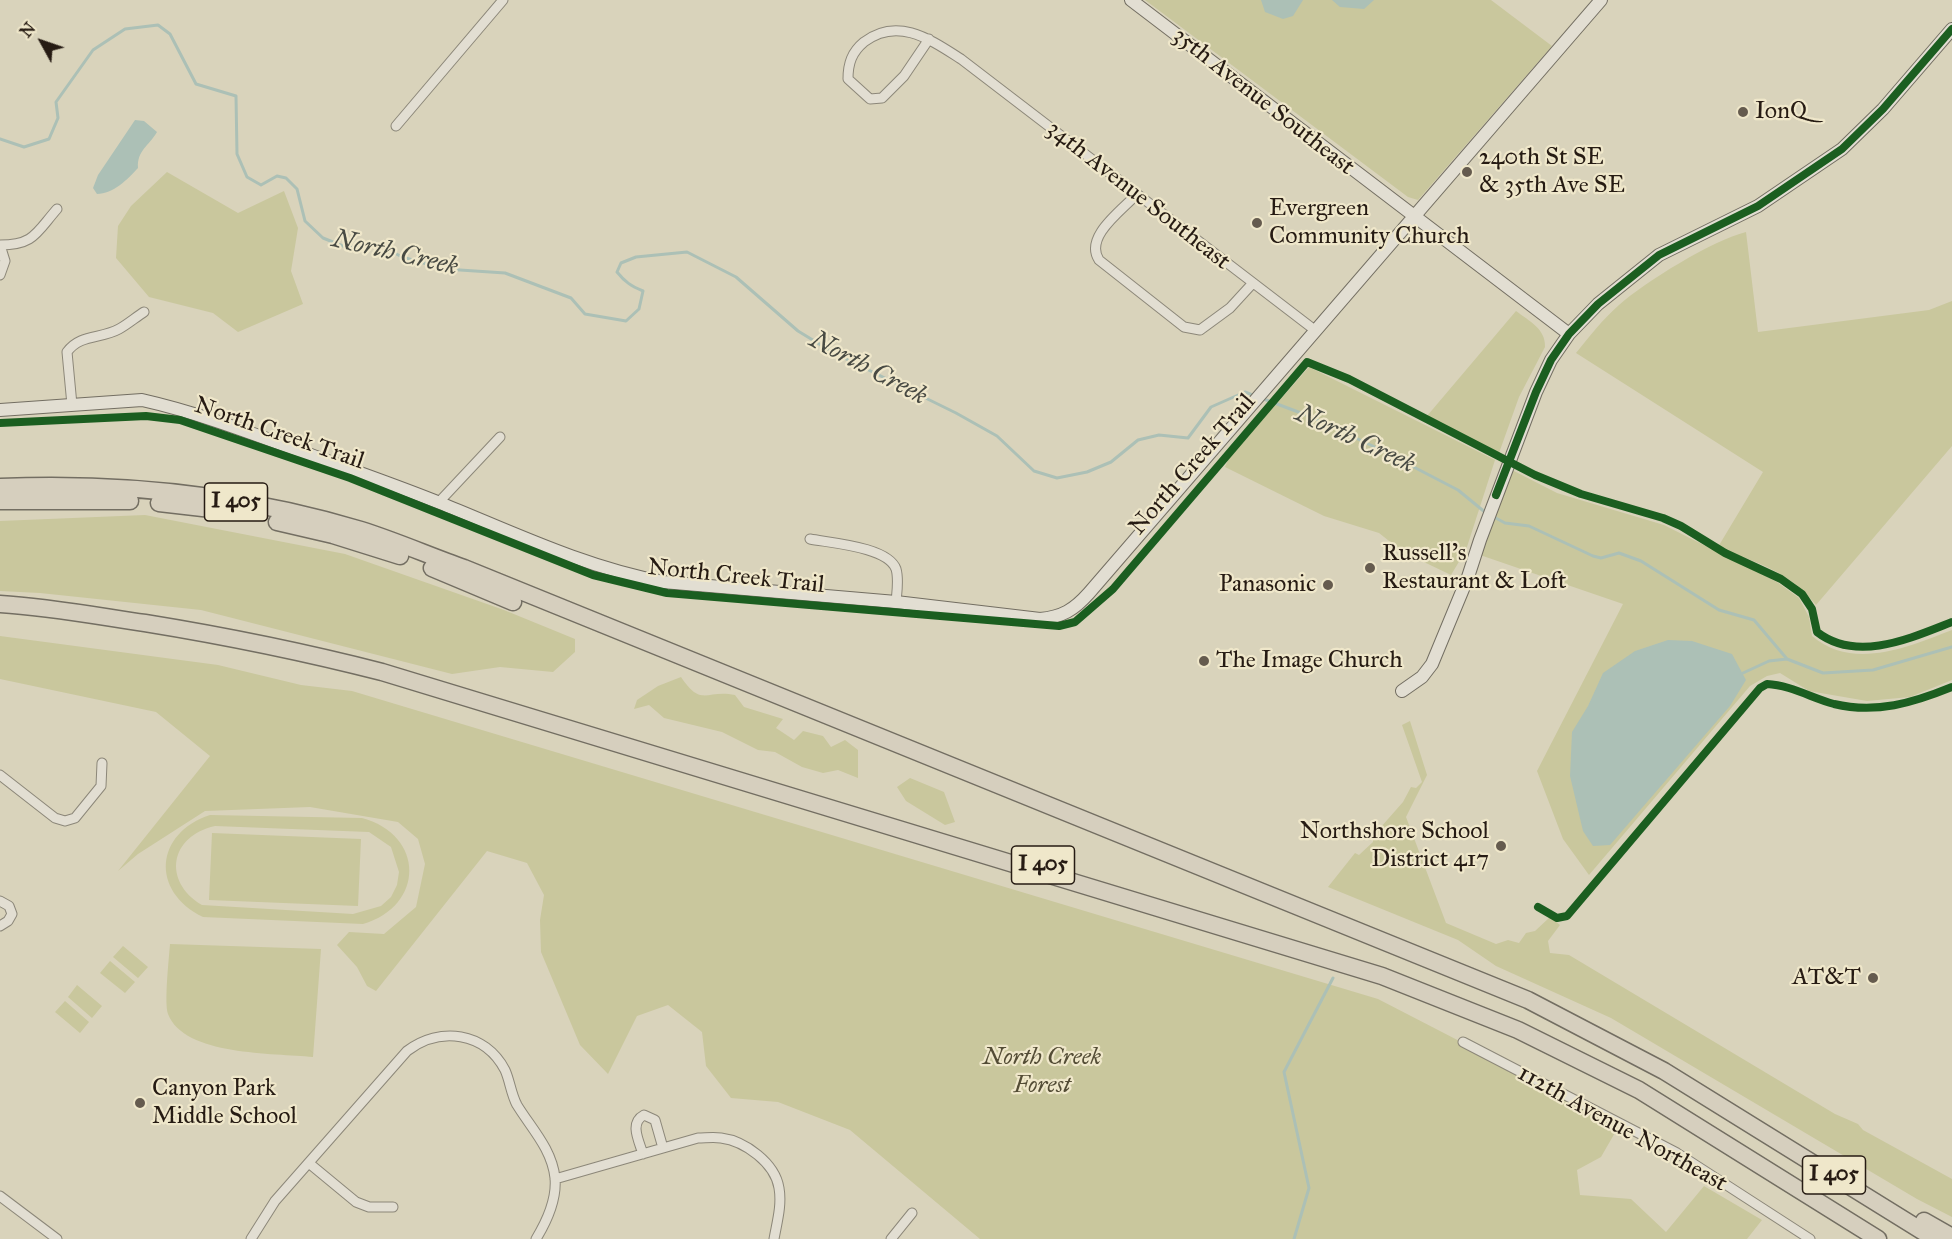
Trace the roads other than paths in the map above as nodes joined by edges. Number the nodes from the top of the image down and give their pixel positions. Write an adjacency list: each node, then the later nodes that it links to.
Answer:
1 (503, 0): 6 (street)
2 (1131, 0): 9 (street, 35th Avenue Southeast)
3 (1601, 0): 9 (street)
4 (1952, 29): 15 (street)
5 (928, 39): 5 (street, 34th Avenue Southeast); 7 (street, 34th Avenue Southeast)
6 (396, 126)
7 (1136, 195): 12 (street, 34th Avenue Southeast); 12 (street)
8 (57, 210): 10 (street)
9 (1413, 217): 14 (street); 15 (street, 35th Avenue Southeast)
10 (0, 245): 11 (street)
11 (0, 275)
12 (1252, 284): 14 (street, 34th Avenue Southeast)
13 (144, 312): 16 (street)
14 (1316, 331): 25 (street)
15 (1569, 334): 28 (street)
16 (72, 405): 17 (street); 21 (street)
17 (0, 410)
18 (500, 436): 21 (street)
19 (0, 487): 23 (highway, I 405)
20 (0, 501): 24 (highway, I 405)
21 (439, 502): 25 (street)
22 (810, 539): 25 (street)
23 (464, 568): 24 (highway); 31 (highway, I 405)
24 (447, 574): 31 (highway, I 405)
25 (896, 602)
26 (0, 604): 27 (highway, I 405)
27 (145, 623): 50 (highway, I 405); 51 (highway, I 405)
28 (1402, 691)
29 (102, 763): 30 (street)
30 (0, 776)
31 (1164, 859): 35 (highway, I 405); 52 (highway, I 405)
32 (0, 901): 33 (street)
33 (0, 926)
34 (1463, 1042): 49 (street, 112th Avenue Northeast)
35 (1731, 1113): 43 (highway); 53 (highway, I 405)
36 (663, 1148): 37 (street); 37 (street); 47 (street)
37 (643, 1154): 39 (street)
38 (310, 1164): 39 (street); 41 (street); 45 (street)
39 (555, 1179): 46 (street)
40 (0, 1196): 44 (street)
41 (393, 1207)
42 (912, 1213): 48 (street)
43 (1952, 1237)
44 (57, 1239)
45 (251, 1239)
46 (536, 1239)
47 (774, 1239)
48 (891, 1239)
49 (1810, 1239)
50 (1878, 1239)
51 (1891, 1239)
52 (1918, 1239)
53 (1935, 1239)

